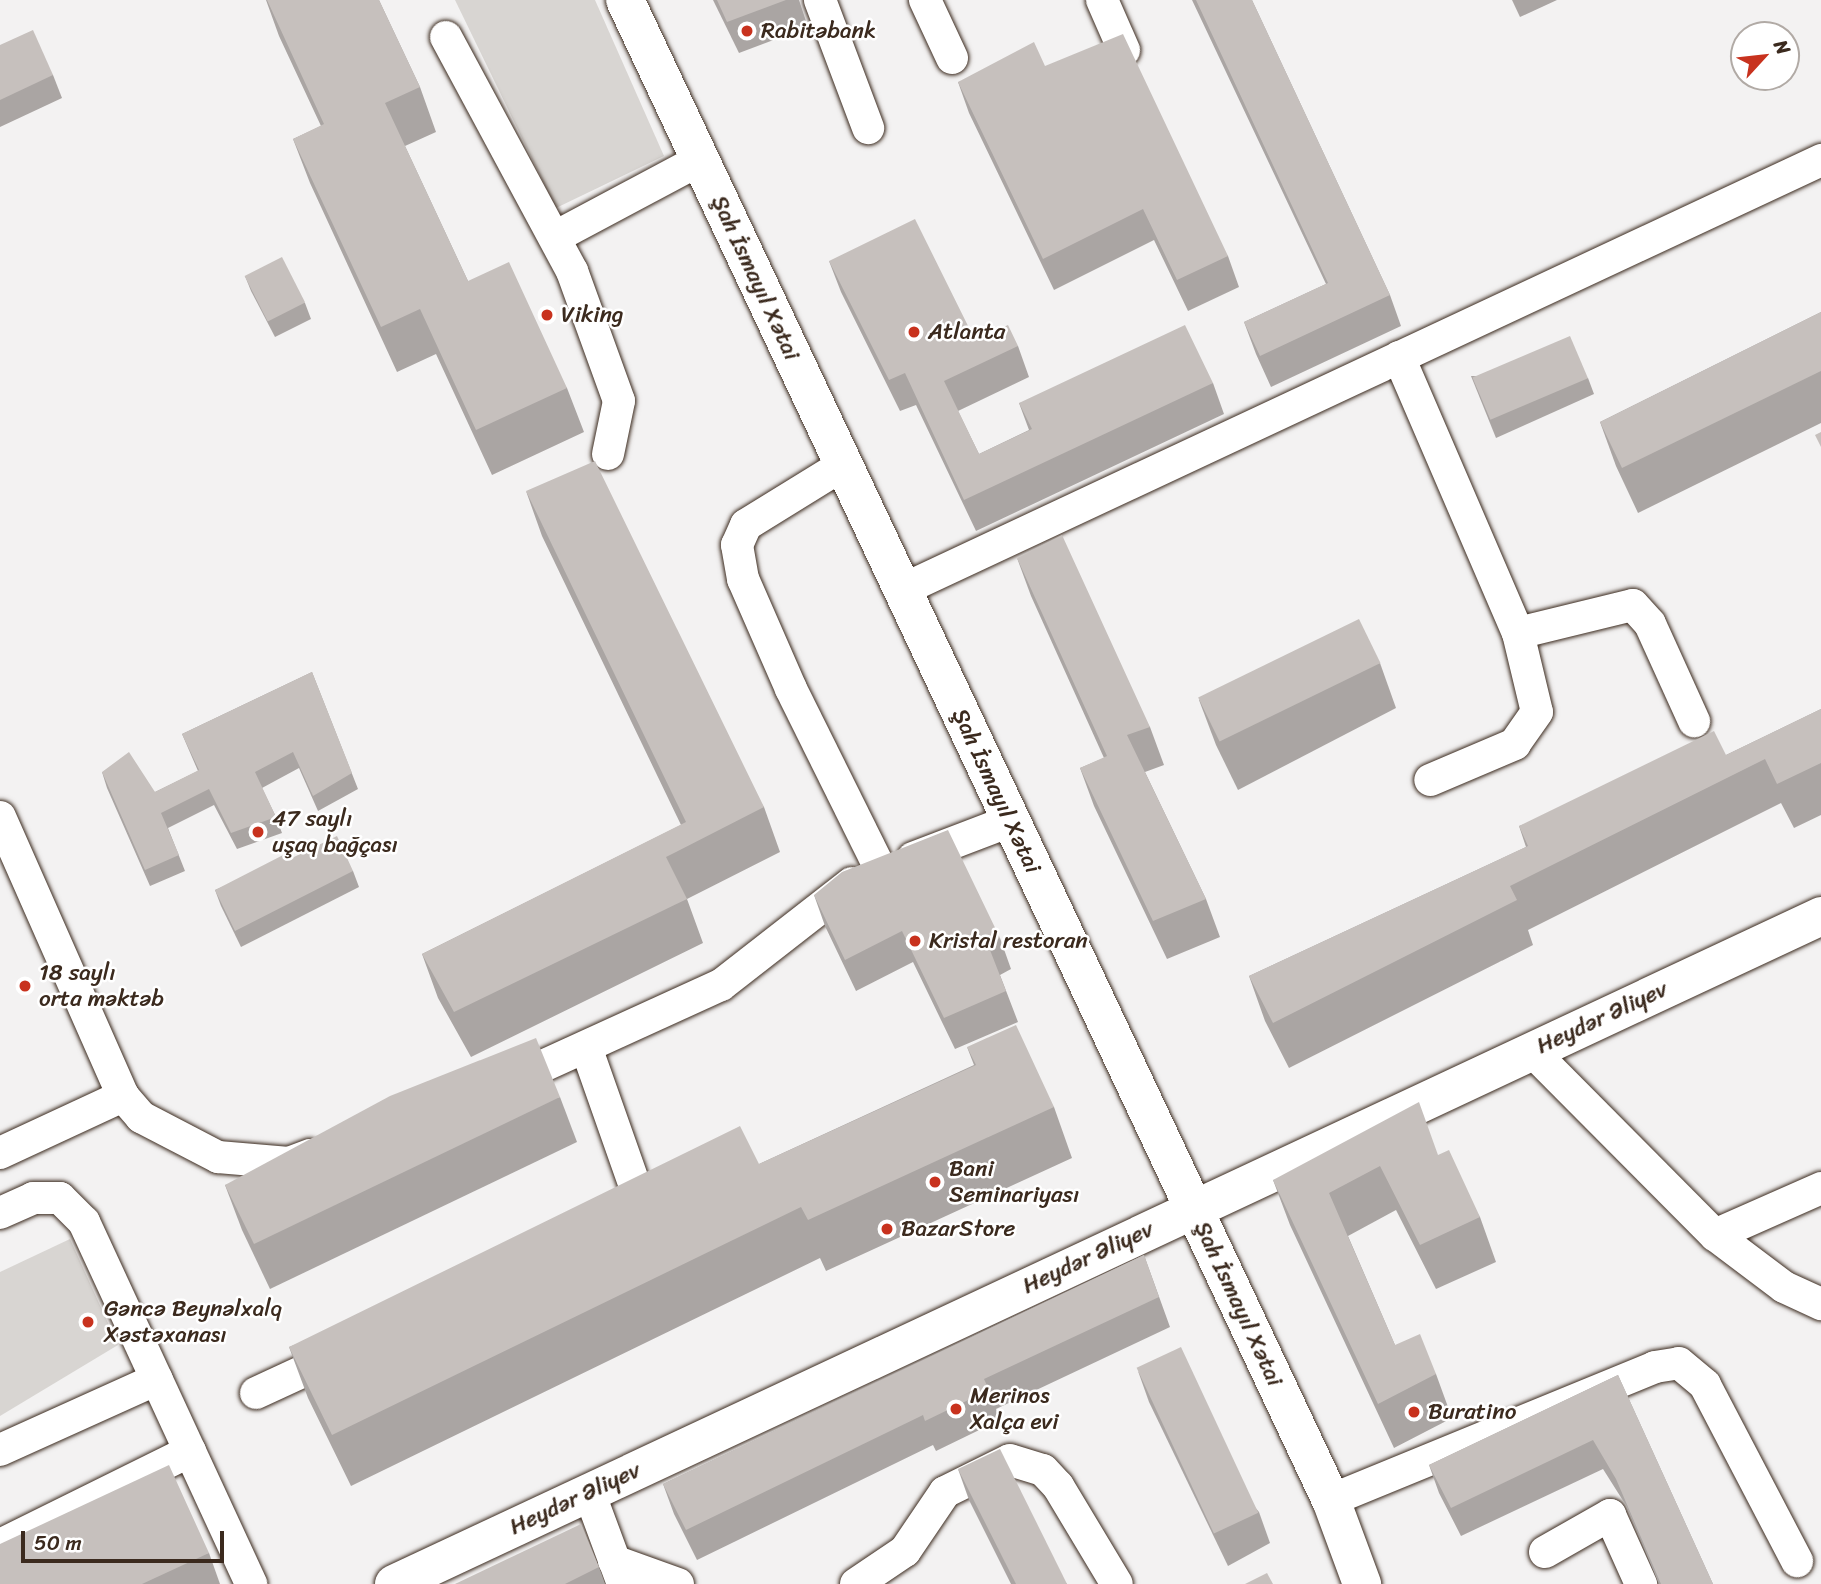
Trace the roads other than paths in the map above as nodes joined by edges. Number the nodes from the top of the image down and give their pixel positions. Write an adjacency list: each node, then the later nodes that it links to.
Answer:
1 (625, 0): 9 (main road, Şah İsmayıl Xətai)
2 (820, 0): 8 (street)
3 (925, 0): 7 (street)
4 (1102, 0): 6 (street)
5 (446, 37): 11 (street)
6 (1125, 50)
7 (952, 58)
8 (868, 128)
9 (700, 160): 11 (street); 14 (main road, Şah İsmayıl Xətai)
10 (1821, 160): 12 (street)
11 (555, 237): 13 (street)
12 (1399, 357): 15 (street); 16 (street)
13 (608, 454)
14 (843, 465): 15 (main road, Şah İsmayıl Xətai); 21 (street)
15 (902, 590): 20 (main road, Şah İsmayıl Xətai)
16 (1518, 633): 17 (street); 18 (street)
17 (1694, 721)
18 (1430, 780)
19 (0, 817): 26 (street)
20 (1010, 821): 21 (street); 30 (main road, Şah İsmayıl Xətai)
21 (881, 870): 23 (street)
22 (1821, 916): 24 (main road, Heydər Əliyev)
23 (586, 1047): 25 (street); 32 (street)
24 (1532, 1051): 30 (main road, Heydər Əliyev); 33 (street)
25 (482, 1094)
26 (123, 1096): 27 (street); 28 (street)
27 (339, 1145)
28 (0, 1153)
29 (1821, 1188): 33 (street)
30 (1193, 1209): 40 (main road, Heydər Əliyev); 41 (main road, Şah İsmayıl Xətai)
31 (0, 1213): 36 (street)
32 (610, 1229)
33 (1715, 1235): 34 (street)
34 (1821, 1304)
35 (370, 1340): 37 (street)
36 (157, 1379): 38 (street); 39 (street)
37 (256, 1393)
38 (0, 1450)
39 (190, 1451): 42 (street); 46 (street)
40 (589, 1492): 45 (street); 47 (main road, Heydər Əliyev)
41 (1331, 1500): 44 (street); 51 (main road, Şah İsmayıl Xətai)
42 (0, 1545)
43 (1545, 1552): 52 (street)
44 (1797, 1561)
45 (618, 1573): 48 (street)
46 (251, 1584)
47 (394, 1584)
48 (678, 1584)
49 (856, 1584): 50 (street)
50 (1117, 1584)
51 (1362, 1584)
52 (1641, 1584)

